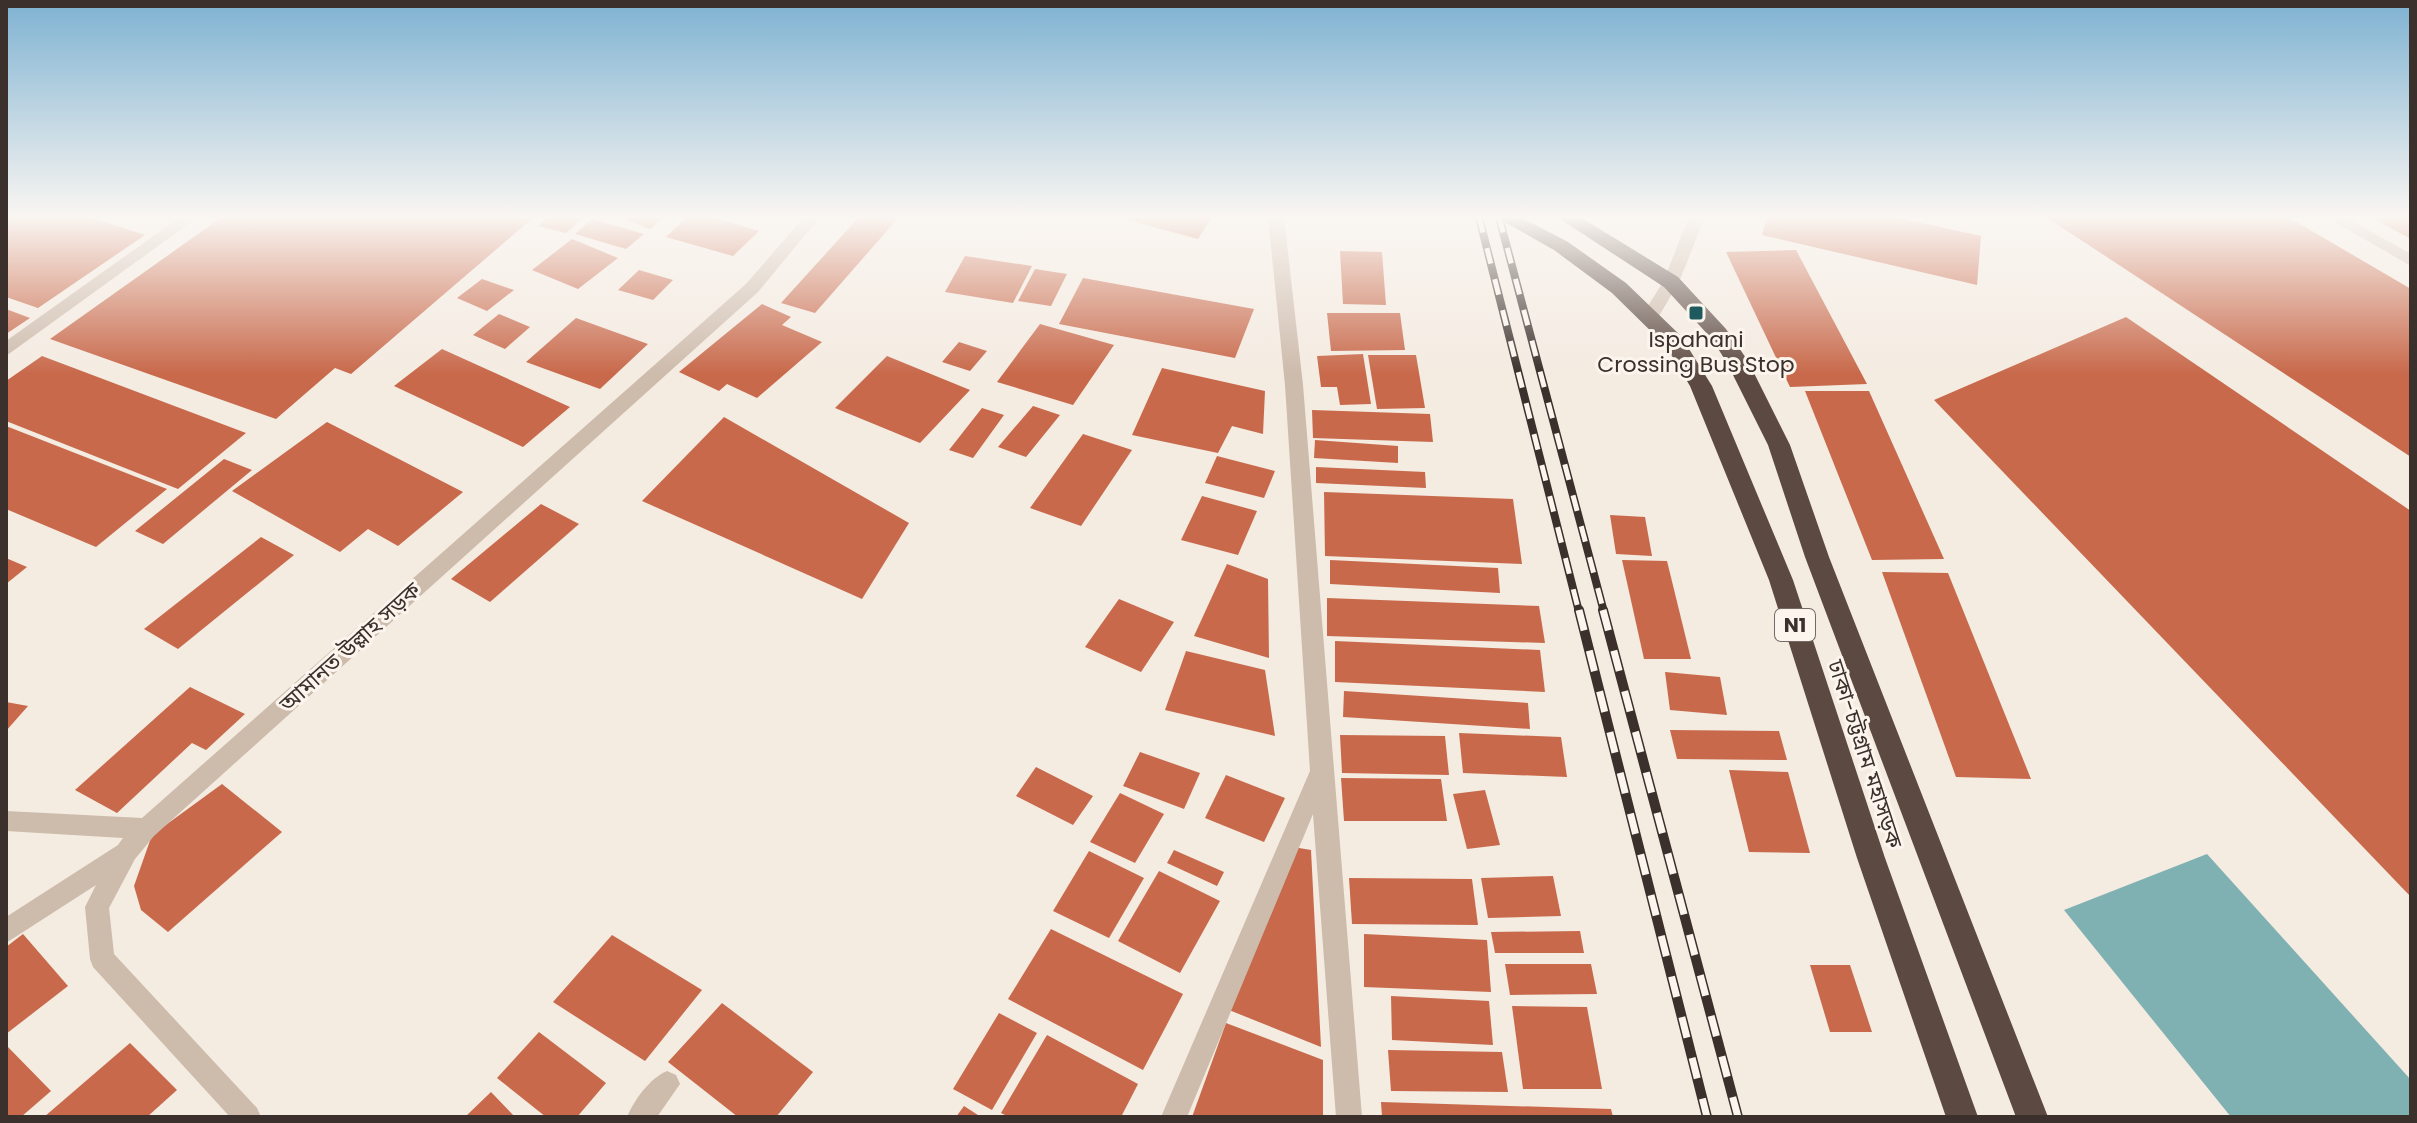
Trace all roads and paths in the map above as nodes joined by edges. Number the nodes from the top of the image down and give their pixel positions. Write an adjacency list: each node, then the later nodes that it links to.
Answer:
1 (117, 269): 9 (street)
2 (768, 269): 12 (street, আমানত উল্লাহ সড়ক)
3 (1278, 269): 10 (street)
4 (1593, 269): 8 (highway, ঢাকা-চট্টগ্রাম মহাসড়ক / N1)
5 (1651, 269): 7 (highway, ঢাকা-চট্টগ্রাম মহাসড়ক / N1)
6 (1676, 269): 7 (street)
7 (1671, 282): 8 (street); 21 (highway, ঢাকা-চট্টগ্রাম মহাসড়ক / N1)
8 (1650, 317): 20 (highway, ঢাকা-চট্টগ্রাম মহাসড়ক / N1)
9 (6, 350)
10 (1320, 773): 18 (street); 19 (street)
11 (6, 821): 12 (street)
12 (146, 829): 13 (street, আমানত উল্লাহ সড়ক)
13 (127, 851): 14 (street); 16 (street, আমানত উল্লাহ সড়ক)
14 (6, 931)
15 (667, 1084): 17 (street)
16 (248, 1117)
17 (640, 1117)
18 (1174, 1117)
19 (1349, 1117)
20 (1962, 1117)
21 (2032, 1117)

